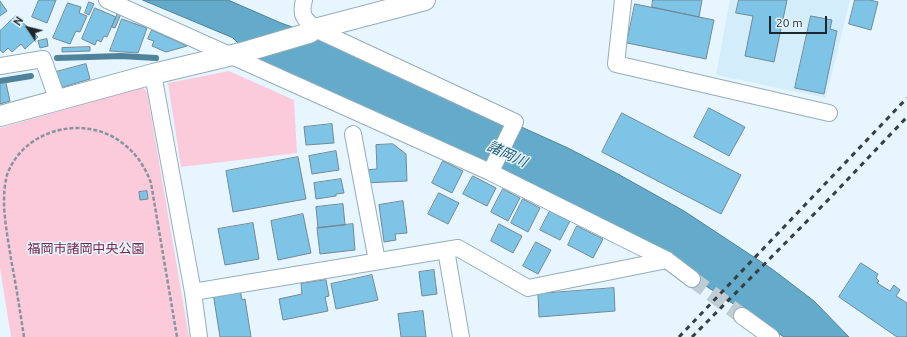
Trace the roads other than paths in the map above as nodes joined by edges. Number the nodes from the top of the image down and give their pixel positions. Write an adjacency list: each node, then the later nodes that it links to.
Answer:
1 (107, 0): 6 (street)
2 (304, 0): 5 (street)
3 (425, 0): 5 (street)
4 (623, 0): 10 (street)
5 (312, 31): 6 (street); 13 (street)
6 (237, 54): 8 (street); 15 (street)
7 (0, 66): 9 (street)
8 (153, 74): 9 (street); 18 (street)
9 (58, 101): 11 (street)
10 (829, 113)
11 (0, 116)
12 (353, 134): 16 (street)
13 (491, 171)
14 (446, 250): 15 (street); 16 (street); 21 (street)
15 (667, 260): 17 (street)
16 (377, 261): 18 (street)
17 (692, 279)
18 (193, 292): 20 (street)
19 (742, 316): 22 (street)
20 (199, 337)
21 (461, 337)
22 (771, 337)

